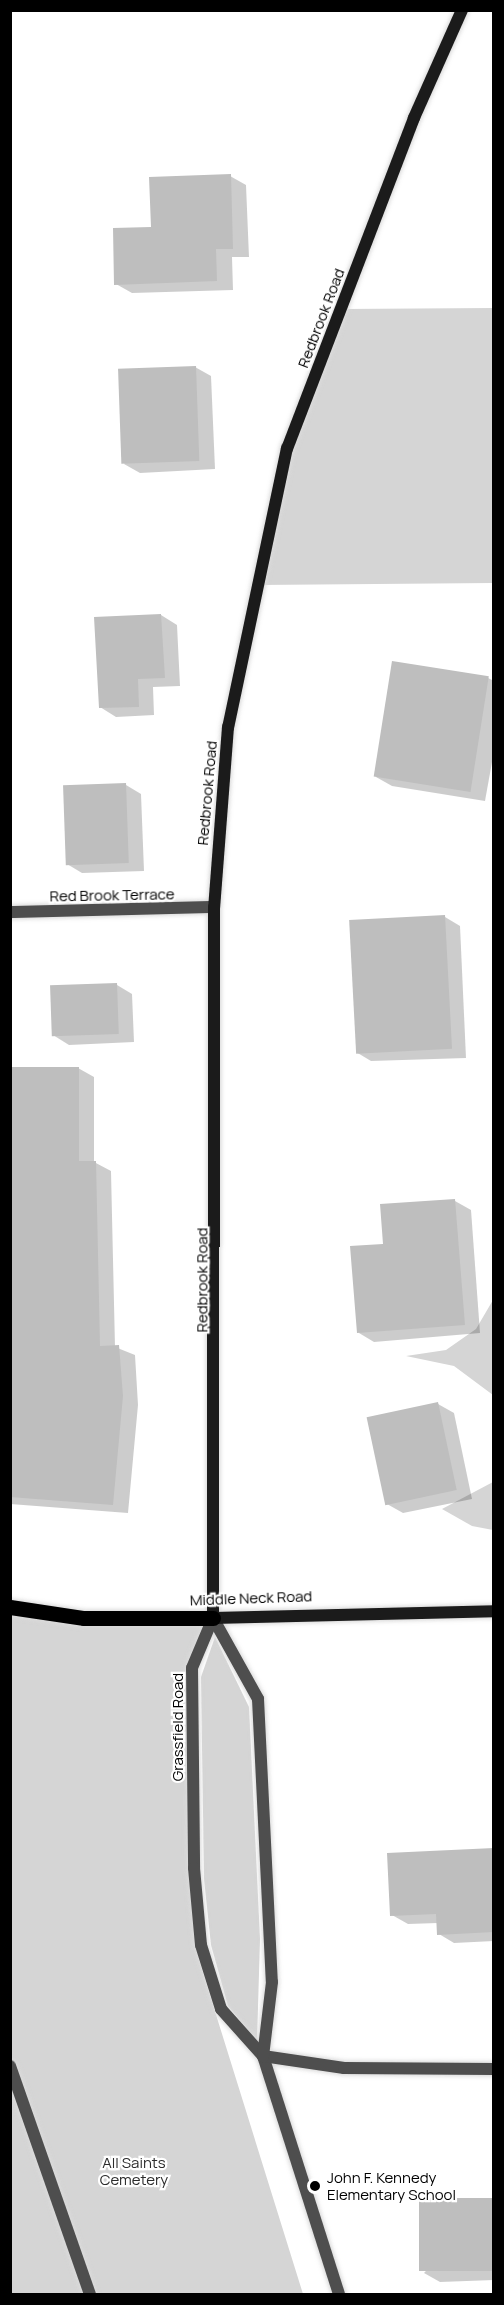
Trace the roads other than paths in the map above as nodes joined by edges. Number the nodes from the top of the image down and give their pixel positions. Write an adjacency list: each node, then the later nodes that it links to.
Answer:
1 (462, 10): 2 (main road, Redbrook Road)
2 (214, 907): 3 (street, Red Brook Terrace); 6 (main road, Redbrook Road)
3 (10, 912)
4 (10, 1607): 6 (main road, Middle Neck Road)
5 (494, 1611): 6 (main road, Middle Neck Road)
6 (213, 1618): 7 (street); 7 (street, Grassfield Road)
7 (263, 2056): 9 (street); 11 (street)
8 (10, 2066): 10 (street)
9 (494, 2069)
10 (90, 2295)
11 (339, 2295)

